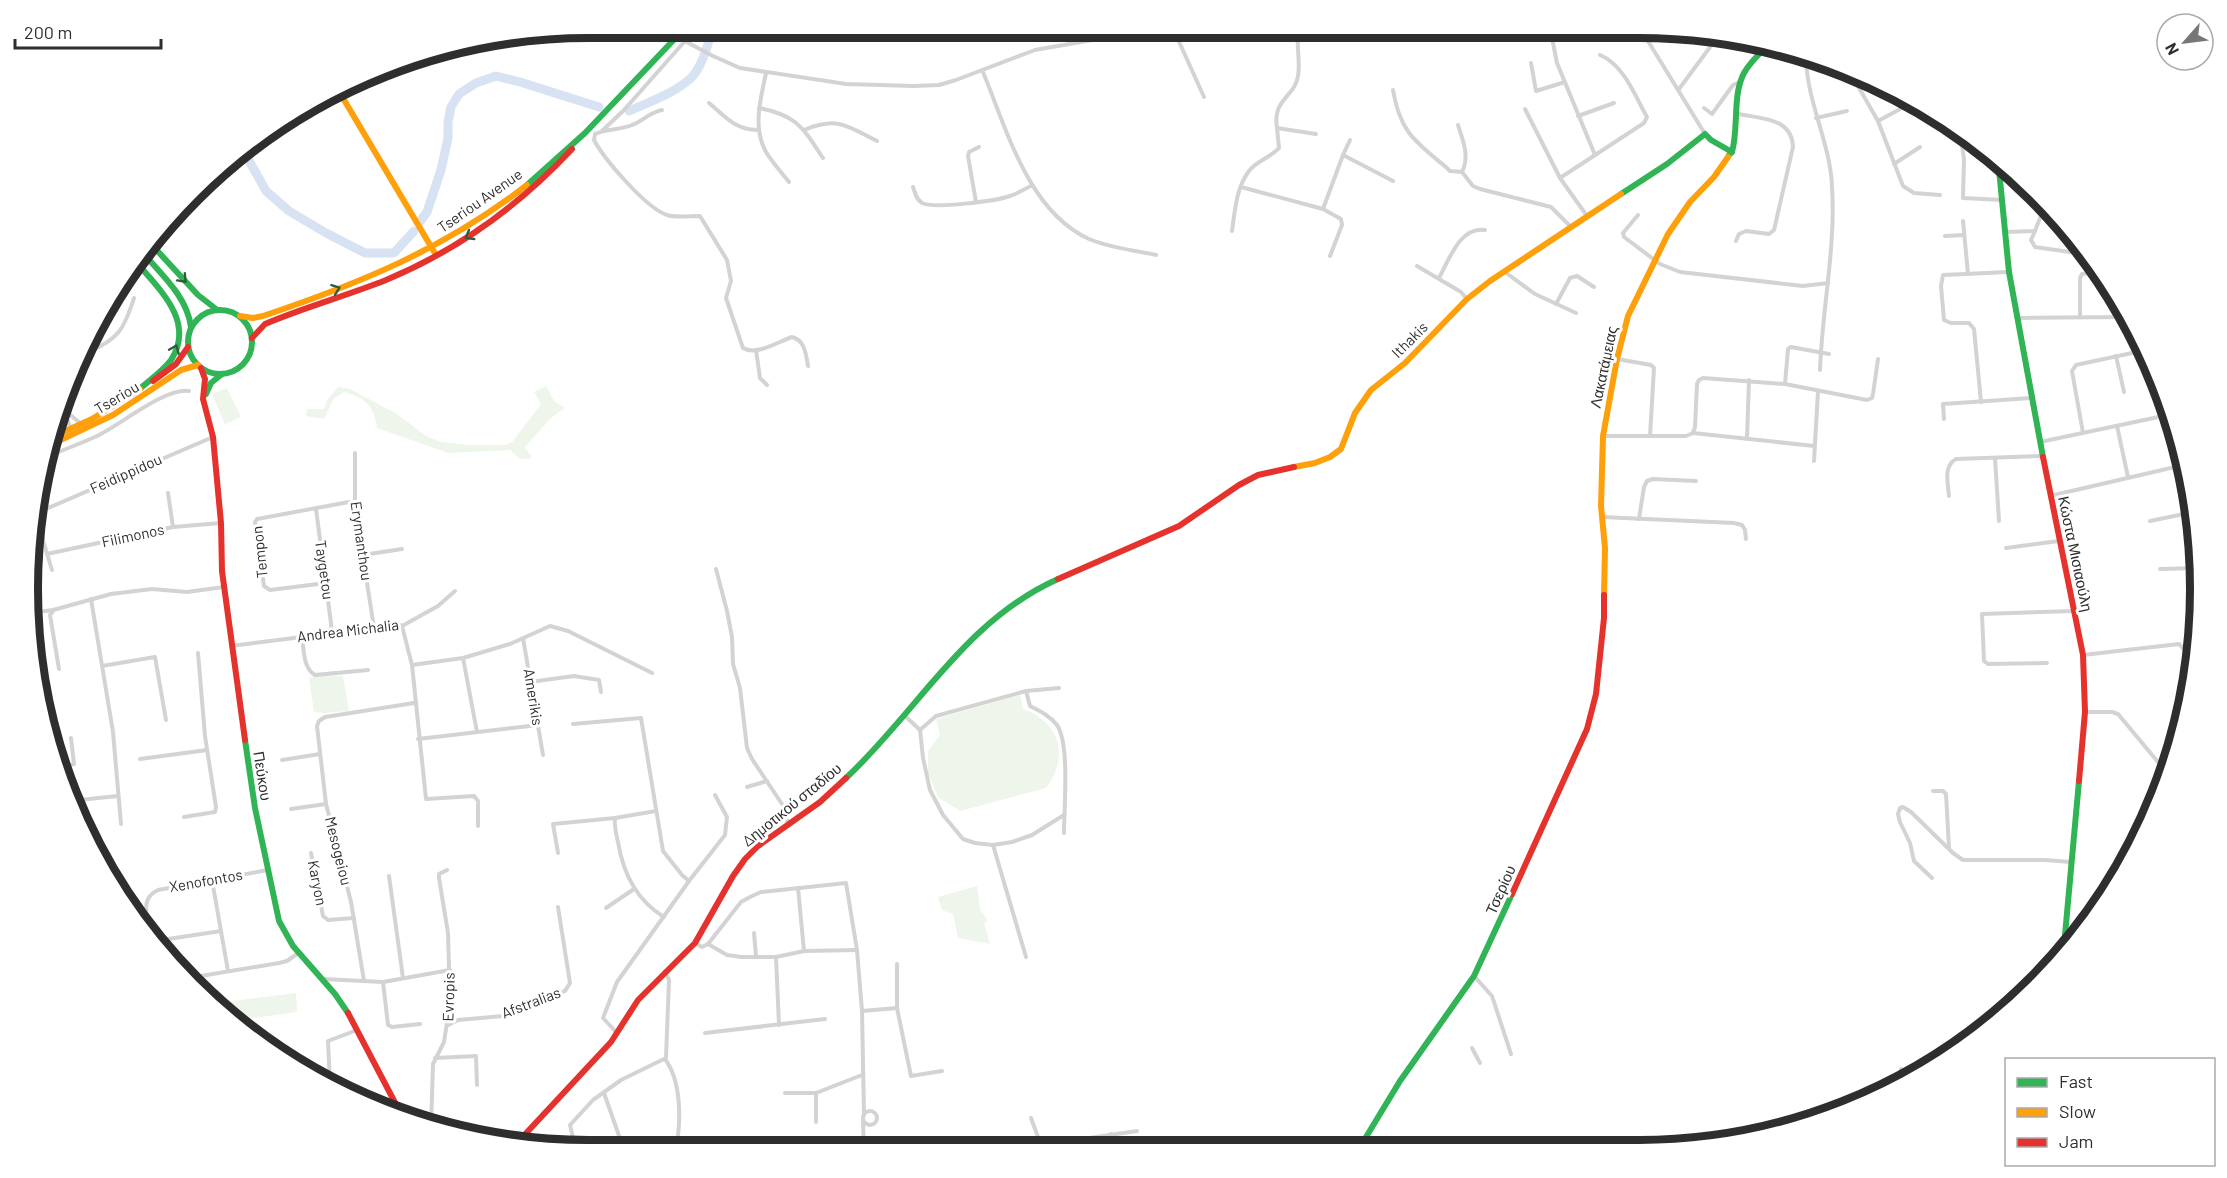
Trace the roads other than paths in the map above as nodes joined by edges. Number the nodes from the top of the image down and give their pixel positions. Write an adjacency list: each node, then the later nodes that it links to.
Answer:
1 (676, 38): 40 (main road, Tseriou Avenue)
2 (679, 38): 9 (street)
3 (1118, 38): 8 (street)
4 (1177, 38): 23 (street)
5 (1297, 38): 37 (street)
6 (1552, 38): 18 (street)
7 (1647, 38): 20 (street)
8 (1098, 39): 15 (street)
9 (685, 41): 16 (street); 41 (street)
10 (1714, 43): 20 (street)
11 (1762, 52): 17 (main road)
12 (1600, 55): 52 (street)
13 (1531, 63): 18 (street)
14 (1806, 64): 34 (street)
15 (983, 72): 16 (street); 60 (street)
16 (766, 73): 27 (street)
17 (1741, 81): 28 (street); 32 (main road)
18 (1565, 82): 33 (street)
19 (1856, 82): 35 (street)
20 (1679, 89): 43 (street)
21 (1393, 90): 55 (street)
22 (342, 96): 80 (main road)
23 (1204, 97)
24 (709, 102): 38 (street)
25 (1614, 103): 33 (street)
26 (1904, 107): 35 (street)
27 (759, 108): 38 (street); 39 (street)
28 (1704, 108)
29 (1525, 109): 57 (street)
30 (662, 110): 41 (street)
31 (1847, 111): 34 (street)
32 (1739, 114): 50 (main road); 78 (street)
33 (1578, 116): 52 (street)
34 (1816, 118): 94 (street)
35 (1878, 121): 54 (street)
36 (1458, 125): 55 (street)
37 (1277, 128): 42 (street); 62 (street)
38 (759, 129): 59 (street)
39 (804, 130): 46 (street); 53 (street)
40 (586, 131): 44 (street); 80 (main road, Tseriou Avenue); 82 (main road, Tseriou Avenue, one-way to 82)
41 (602, 132): 44 (street)
42 (1316, 134)
43 (1705, 134): 50 (main road); 69 (main road, Ithakis)
44 (594, 136): 109 (street)
45 (1350, 140): 51 (street)
46 (877, 141)
47 (1962, 142): 64 (street)
48 (979, 147): 65 (street)
49 (1920, 147): 54 (street)
50 (1730, 154): 86 (main road, Λακατάμειας)
51 (1343, 155): 58 (street); 66 (street)
52 (1595, 155): 57 (street)
53 (823, 158)
54 (1894, 164): 63 (street)
55 (1462, 172): 71 (street)
56 (2000, 172): 64 (main road, Κώστα Μισιαούλη)
57 (1560, 178): 69 (street)
58 (1393, 180)
59 (789, 182)
60 (1031, 186): 65 (street); 83 (street)
61 (913, 187): 65 (street)
62 (1241, 187): 66 (street); 73 (street)
63 (1940, 195)
64 (2003, 200): 75 (main road, Κώστα Μισιαούλη)
65 (976, 202)
66 (1323, 209): 84 (street)
67 (2041, 213): 74 (street)
68 (1638, 215): 86 (street)
69 (1587, 216): 71 (main road, Ithakis)
70 (1963, 221): 76 (street)
71 (1571, 227): 89 (main road, Ithakis)
72 (1485, 230): 93 (street)
73 (1232, 231)
74 (2035, 231): 75 (street); 81 (street)
75 (2006, 232): 90 (main road, Κώστα Μισιαούλη)
76 (1964, 235): 77 (street); 92 (street)
77 (1945, 236)
78 (1736, 241)
79 (155, 248): 99 (main road, one-way to 99)
80 (432, 248): 82 (main road); 101 (main road, Tseriou Avenue, one-way to 80)
81 (2076, 253)
82 (436, 255): 106 (main road, Tseriou Avenue)
83 (1156, 255)
84 (1330, 256)
85 (147, 258): 105 (main road)
86 (1654, 260): 94 (street); 114 (main road, Λακατάμειας)
87 (1417, 266): 93 (street)
88 (141, 268): 125 (main road, one-way to 88)
89 (1505, 272): 97 (main road, Ithakis); 98 (street)
90 (2009, 272): 92 (street); 103 (main road, Κώστα Μισιαούλη)
91 (2089, 272): 104 (street)
92 (1968, 274): 128 (street)
93 (1439, 279): 97 (street)
94 (1828, 283): 110 (street)
95 (1594, 287): 98 (street)
96 (134, 298): 108 (street)
97 (1467, 299): 173 (main road, Ithakis)
98 (1556, 304): 100 (street)
99 (216, 309): 101 (main road); 105 (main road)
100 (1576, 313)
101 (240, 316): 106 (main road)
102 (2118, 317): 104 (street)
103 (2016, 318): 104 (street); 127 (main road, Κώστα Μισιαούλη)
104 (2080, 318)
105 (191, 327): 107 (main road)
106 (252, 338): 119 (main road)
107 (188, 347): 117 (main road); 125 (main road, Tseriou)
108 (92, 350)
109 (756, 350): 116 (street); 122 (street)
110 (1820, 351): 112 (street); 118 (street); 121 (street)
111 (2136, 352): 113 (street)
112 (1828, 354)
113 (2116, 356): 126 (street); 138 (street)
114 (1617, 359): 141 (main road, Λακατάμειας); 142 (street)
115 (1878, 359): 124 (street)
116 (808, 366)
117 (200, 367): 119 (main road); 129 (main road, Πεύκου); 144 (main road, Tseriou)
118 (1820, 370)
119 (222, 374): 129 (main road)
120 (1749, 380): 121 (street); 137 (street); 143 (street)
121 (1785, 384): 124 (street)
122 (768, 386)
123 (189, 391): 148 (street)
124 (1818, 391): 146 (street)
125 (136, 392): 134 (main road, Tseriou)
126 (2124, 392)
127 (2031, 398): 128 (street); 145 (main road, Κώστα Μισιαούλη)
128 (1981, 402): 133 (street)
129 (204, 405): 140 (main road, Πεύκου)
130 (67, 413): 134 (street)
131 (66, 416): 136 (street)
132 (2161, 416): 135 (street)
133 (1944, 419)
134 (82, 424): 136 (main road, Tseriou)
135 (2117, 426): 138 (street); 154 (street)
136 (71, 429): 139 (main road, Tseriou)
137 (1693, 433): 142 (street); 143 (street)
138 (2083, 433): 145 (street)
139 (60, 434)
140 (213, 436): 161 (street, Feidippidou); 168 (main road, Πεύκου)
141 (1603, 436): 142 (street); 163 (main road, Λακατάμειας)
142 (1650, 436)
143 (1747, 439): 146 (street)
144 (57, 442)
145 (2040, 442): 149 (main road, Κώστα Μισιαούλη)
146 (1814, 446): 152 (street)
147 (355, 453): 159 (street, Erymanthou)
148 (54, 454)
149 (2042, 456): 150 (street); 158 (main road, Κώστα Μισιαούλη)
150 (1995, 458): 157 (street); 166 (street)
151 (2174, 460): 153 (street)
152 (1814, 461)
153 (2175, 466): 154 (street); 162 (street)
154 (2128, 477): 158 (street)
155 (1696, 481): 164 (street)
156 (168, 492): 169 (street)
157 (1949, 496)
158 (2050, 496): 172 (main road, Κώστα Μισιαούλη)
159 (355, 506): 160 (street, Tempon); 177 (street, Erymanthou)
160 (316, 509): 182 (street, Taygetou); 182 (street, Tempon)
161 (43, 510)
162 (2184, 514): 165 (street); 167 (street)
163 (1602, 518): 164 (street); 189 (main road, Λακατάμειας)
164 (1639, 519): 171 (street)
165 (2185, 519)
166 (1999, 521)
167 (2150, 521)
168 (220, 523): 169 (street, Filimonos); 183 (main road, Πεύκου)
169 (173, 527): 176 (street, Filimonos)
170 (41, 533): 176 (street)
171 (1746, 539)
172 (2060, 541): 174 (street); 187 (main road, Κώστα Μισιαούλη)
173 (1136, 544): 212 (main road, Δημοτικού σταδίου)
174 (2006, 548)
175 (402, 549): 177 (street)
176 (47, 554): 181 (street)
177 (363, 555): 191 (street, Erymanthou)
178 (2189, 568): 180 (street)
179 (716, 569): 227 (street)
180 (2160, 569)
181 (52, 570)
182 (326, 583): 192 (street, Taygetou)
183 (224, 587): 185 (street); 195 (main road, Πεύκου)
184 (455, 591): 190 (street, Andrea Michalia)
185 (91, 599): 186 (street); 202 (street)
186 (53, 610): 188 (street); 203 (street)
187 (2074, 611): 198 (main road, Κώστα Μισιαούλη); 200 (street)
188 (39, 612)
189 (1604, 618): 277 (main road, Τσερίου)
190 (402, 626): 191 (street, Andrea Michalia); 201 (street)
191 (374, 628): 192 (street, Andrea Michalia)
192 (332, 631): 193 (street, Andrea Michalia)
193 (302, 637): 195 (street, Andrea Michalia); 204 (street)
194 (523, 638): 199 (street); 205 (street); 206 (street, Amerikis)
195 (231, 646): 248 (main road, Πεύκου)
196 (2186, 651): 198 (street)
197 (198, 653): 220 (street)
198 (2084, 655): 211 (main road, Κώστα Μισιαούλη)
199 (463, 658): 201 (street); 217 (street)
200 (2047, 663)
201 (411, 665): 210 (street)
202 (102, 666): 213 (street); 231 (street)
203 (59, 669)
204 (368, 670)
205 (652, 673)
206 (530, 682): 209 (street); 215 (street, Amerikis)
207 (1059, 688): 208 (street)
208 (1026, 691): 216 (street); 236 (street)
209 (602, 692)
210 (414, 703): 219 (street); 221 (street, Mesogeiou)
211 (2085, 712): 225 (street); 247 (main road, Κώστα Μισιαούλη)
212 (904, 715): 216 (street); 240 (main road, Δημοτικού σταδίου)
213 (166, 720)
214 (573, 724): 235 (street)
215 (538, 725): 217 (street); 222 (street, Amerikis)
216 (920, 730): 243 (street)
217 (477, 732): 219 (street)
218 (71, 738): 226 (street)
219 (418, 739): 241 (street)
220 (207, 750): 223 (street); 237 (street)
221 (320, 754): 224 (street); 233 (street, Mesogeiou)
222 (543, 755)
223 (140, 759)
224 (282, 760)
225 (2160, 765)
226 (67, 766)
227 (767, 781): 228 (street); 240 (street)
228 (747, 787)
229 (1933, 791): 244 (street)
230 (715, 795): 253 (street)
231 (118, 796): 232 (street); 239 (street)
232 (79, 800)
233 (326, 804): 234 (street); 259 (street, Mesogeiou)
234 (291, 809)
235 (656, 811): 238 (street); 253 (street)
236 (1064, 815): 242 (street); 243 (street)
237 (184, 817)
238 (615, 818): 246 (street); 255 (street)
239 (121, 824)
240 (788, 824): 265 (main road, Δημοτικού σταδίου)
241 (478, 826)
242 (1064, 833)
243 (993, 845): 272 (street)
244 (1949, 849): 247 (street); 251 (street)
245 (311, 853): 259 (street, Karyon)
246 (558, 854)
247 (2072, 862): 263 (main road, Κώστα Μισιαούλη)
248 (268, 870): 252 (street, Xenofontos); 269 (main road, Πεύκου)
249 (447, 870): 274 (street, Evropis)
250 (389, 876): 280 (street)
251 (1932, 878)
252 (212, 880): 260 (street, Xenofontos); 261 (street)
253 (689, 881): 258 (street)
254 (798, 888): 266 (street); 267 (street); 268 (street)
255 (634, 889): 257 (street); 258 (street)
256 (558, 907): 287 (street, Afstralias)
257 (606, 908)
258 (664, 917): 290 (street)
259 (354, 918): 281 (street, Mesogeiou)
260 (148, 921)
261 (221, 931): 264 (street); 276 (street)
262 (754, 933): 270 (street)
263 (2065, 939)
264 (163, 940)
265 (695, 943): 266 (street); 275 (main road, Δημοτικού σταδίου)
266 (708, 944): 270 (street)
267 (857, 950): 268 (street); 284 (street)
268 (804, 951): 271 (street)
269 (297, 954): 276 (street); 279 (main road, Πεύκου)
270 (756, 956): 271 (street)
271 (776, 957): 288 (street)
272 (1026, 957)
273 (897, 964): 283 (street)
274 (450, 970): 280 (street); 287 (street, Evropis)
275 (665, 971): 290 (main road, Δημοτικού σταδίου); 295 (street)
276 (228, 972): 278 (street)
277 (1474, 976): 293 (street); 322 (main road, Τσερίου)
278 (197, 977)
279 (321, 978): 281 (street); 289 (main road, Πεύκου)
280 (403, 978): 282 (street)
281 (364, 981): 282 (street)
282 (383, 982): 286 (street)
283 (897, 1008): 284 (street); 298 (street)
284 (862, 1011): 300 (street)
285 (825, 1019): 288 (street)
286 (420, 1024)
287 (448, 1025): 294 (street, Evropis)
288 (779, 1025): 291 (street)
289 (357, 1030): 301 (street); 306 (main road, Πεύκου)
290 (617, 1033): 314 (main road, Δημοτικού σταδίου)
291 (705, 1033)
292 (1472, 1048): 296 (street)
293 (1511, 1054)
294 (435, 1058): 302 (street); 308 (street, Evropis)
295 (665, 1059): 303 (street); 317 (street)
296 (1480, 1063)
297 (1901, 1069): 299 (street)
298 (942, 1071)
299 (1901, 1074)
300 (862, 1075): 305 (street); 307 (street)
301 (330, 1076)
302 (477, 1085)
303 (604, 1093): 315 (street); 316 (street)
304 (785, 1093): 305 (street)
305 (816, 1093): 311 (street)
306 (397, 1106)
307 (864, 1113): 310 (street); 310 (street)
308 (432, 1117)
309 (1032, 1118): 319 (street)
310 (863, 1121): 318 (street)
311 (816, 1122)
312 (1137, 1131): 313 (street)
313 (1111, 1134): 320 (street); 321 (street)
314 (523, 1136)
315 (573, 1140)
316 (620, 1140)
317 (676, 1140)
318 (864, 1140)
319 (1039, 1140)
320 (1073, 1140)
321 (1112, 1140)
322 (1364, 1140)

